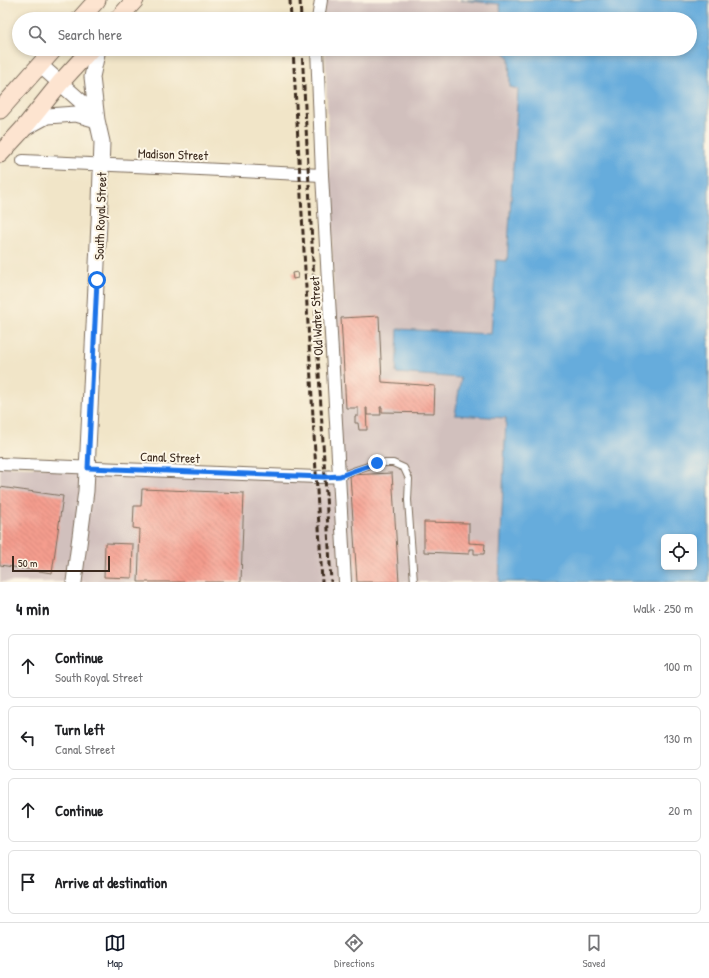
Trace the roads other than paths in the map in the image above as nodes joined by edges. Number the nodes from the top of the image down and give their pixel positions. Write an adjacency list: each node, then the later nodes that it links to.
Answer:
1 (97, 0): 4 (main road)
2 (135, 0): 5 (main road)
3 (321, 0): 6 (street)
4 (86, 12)
5 (124, 12)
6 (319, 12)
7 (48, 56): 11 (main road)
8 (85, 56): 12 (main road)
9 (96, 56): 14 (street)
10 (317, 56): 19 (street, Old Water Street)
11 (40, 65): 12 (street, South Royal Street); 13 (main road)
12 (60, 83): 14 (street, South Royal Street); 15 (main road)
13 (0, 110)
14 (97, 120): 15 (street); 18 (street, South Royal Street)
15 (23, 129): 16 (main road)
16 (0, 154)
17 (23, 161): 18 (street, Madison Street)
18 (102, 165): 19 (street, Madison Street); 21 (street, South Royal Street)
19 (322, 175): 22 (street, Old Water Street)
20 (0, 464): 21 (street, Canal Street)
21 (88, 468): 22 (street, Canal Street); 23 (street, South Royal Street)
22 (340, 476): 24 (street, Old Water Street); 25 (lane)
23 (74, 582)
24 (345, 582)
25 (414, 582)

